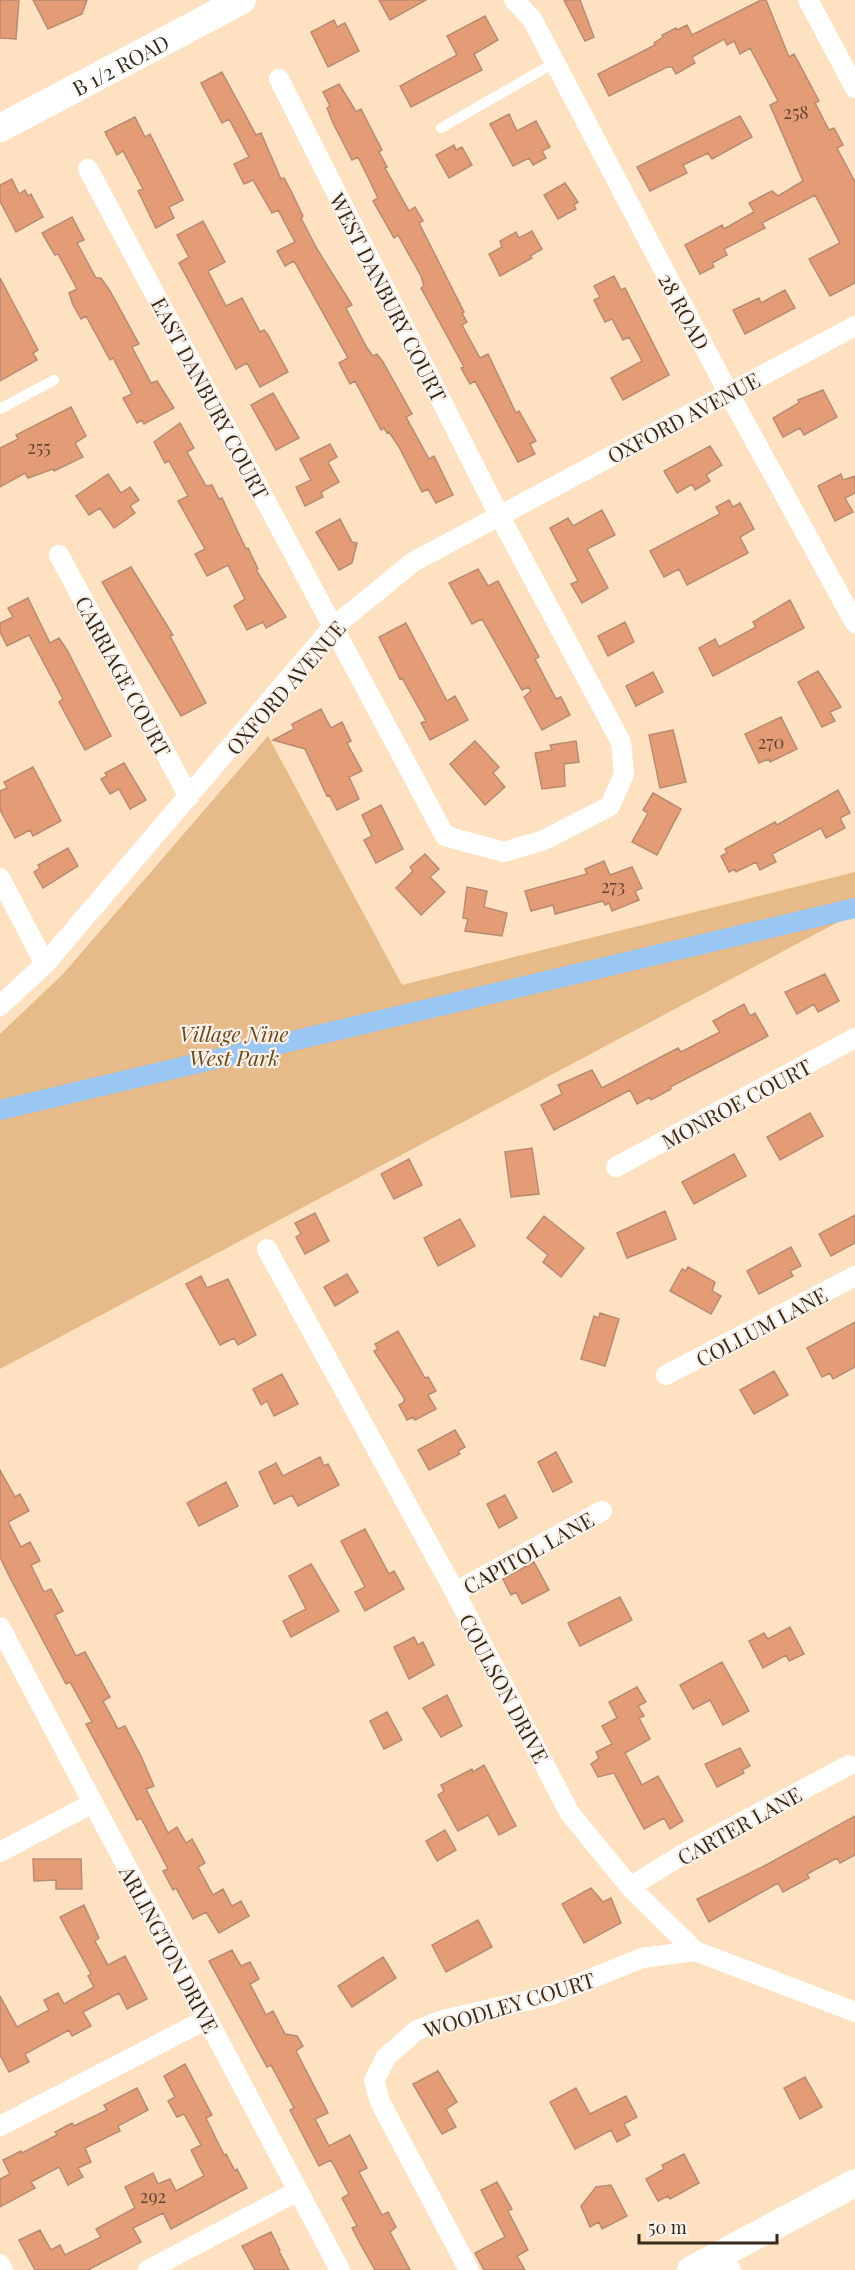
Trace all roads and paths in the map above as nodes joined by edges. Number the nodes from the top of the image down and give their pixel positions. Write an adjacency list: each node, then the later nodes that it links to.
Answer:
1 (242, 0): 7 (main road, B 1/2 ROAD)
2 (514, 0): 4 (street, 28 ROAD)
3 (808, 0): 6 (street)
4 (554, 63): 8 (lane); 12 (street, 28 ROAD)
5 (279, 79): 14 (street, WEST DANBURY COURT)
6 (855, 88)
7 (0, 128)
8 (441, 128)
9 (87, 169): 17 (street, EAST DANBURY COURT)
10 (855, 326): 12 (street, OXFORD AVENUE)
11 (54, 380): 13 (lane)
12 (728, 393): 14 (street, OXFORD AVENUE); 16 (street, 28 ROAD)
13 (0, 409)
14 (499, 515): 17 (street, OXFORD AVENUE); 19 (street, WEST DANBURY COURT)
15 (59, 555): 18 (street, CARRIAGE COURT)
16 (855, 623)
17 (332, 629): 18 (street, OXFORD AVENUE); 19 (street, EAST DANBURY COURT)
18 (189, 797): 21 (street, OXFORD AVENUE)
19 (544, 840)
20 (0, 878): 21 (street)
21 (45, 964): 22 (street, OXFORD AVENUE)
22 (0, 1006)
23 (855, 1038): 24 (street, MONROE COURT)
24 (616, 1167)
25 (267, 1249): 29 (street, COULSON DRIVE)
26 (855, 1276): 27 (street, COLLUM LANE)
27 (666, 1376)
28 (602, 1511): 29 (street, CAPITOL LANE)
29 (455, 1592): 34 (street, COULSON DRIVE)
30 (0, 1627): 32 (street, ARLINGTON DRIVE)
31 (849, 1765): 34 (street, CARTER LANE)
32 (93, 1803): 33 (street); 37 (street, ARLINGTON DRIVE)
33 (0, 1852)
34 (630, 1887): 35 (street, COULSON DRIVE)
35 (695, 1951): 36 (street, COULSON DRIVE); 46 (street, WOODLEY COURT)
36 (855, 2012)
37 (207, 2019): 38 (street); 40 (street, ARLINGTON DRIVE)
38 (0, 2126)
39 (855, 2183): 41 (main road)
40 (298, 2191): 44 (street); 45 (street, ARLINGTON DRIVE)
41 (726, 2262): 47 (main road)
42 (0, 2264): 43 (street)
43 (3, 2270)
44 (147, 2270)
45 (340, 2270)
46 (470, 2270)
47 (691, 2270)

